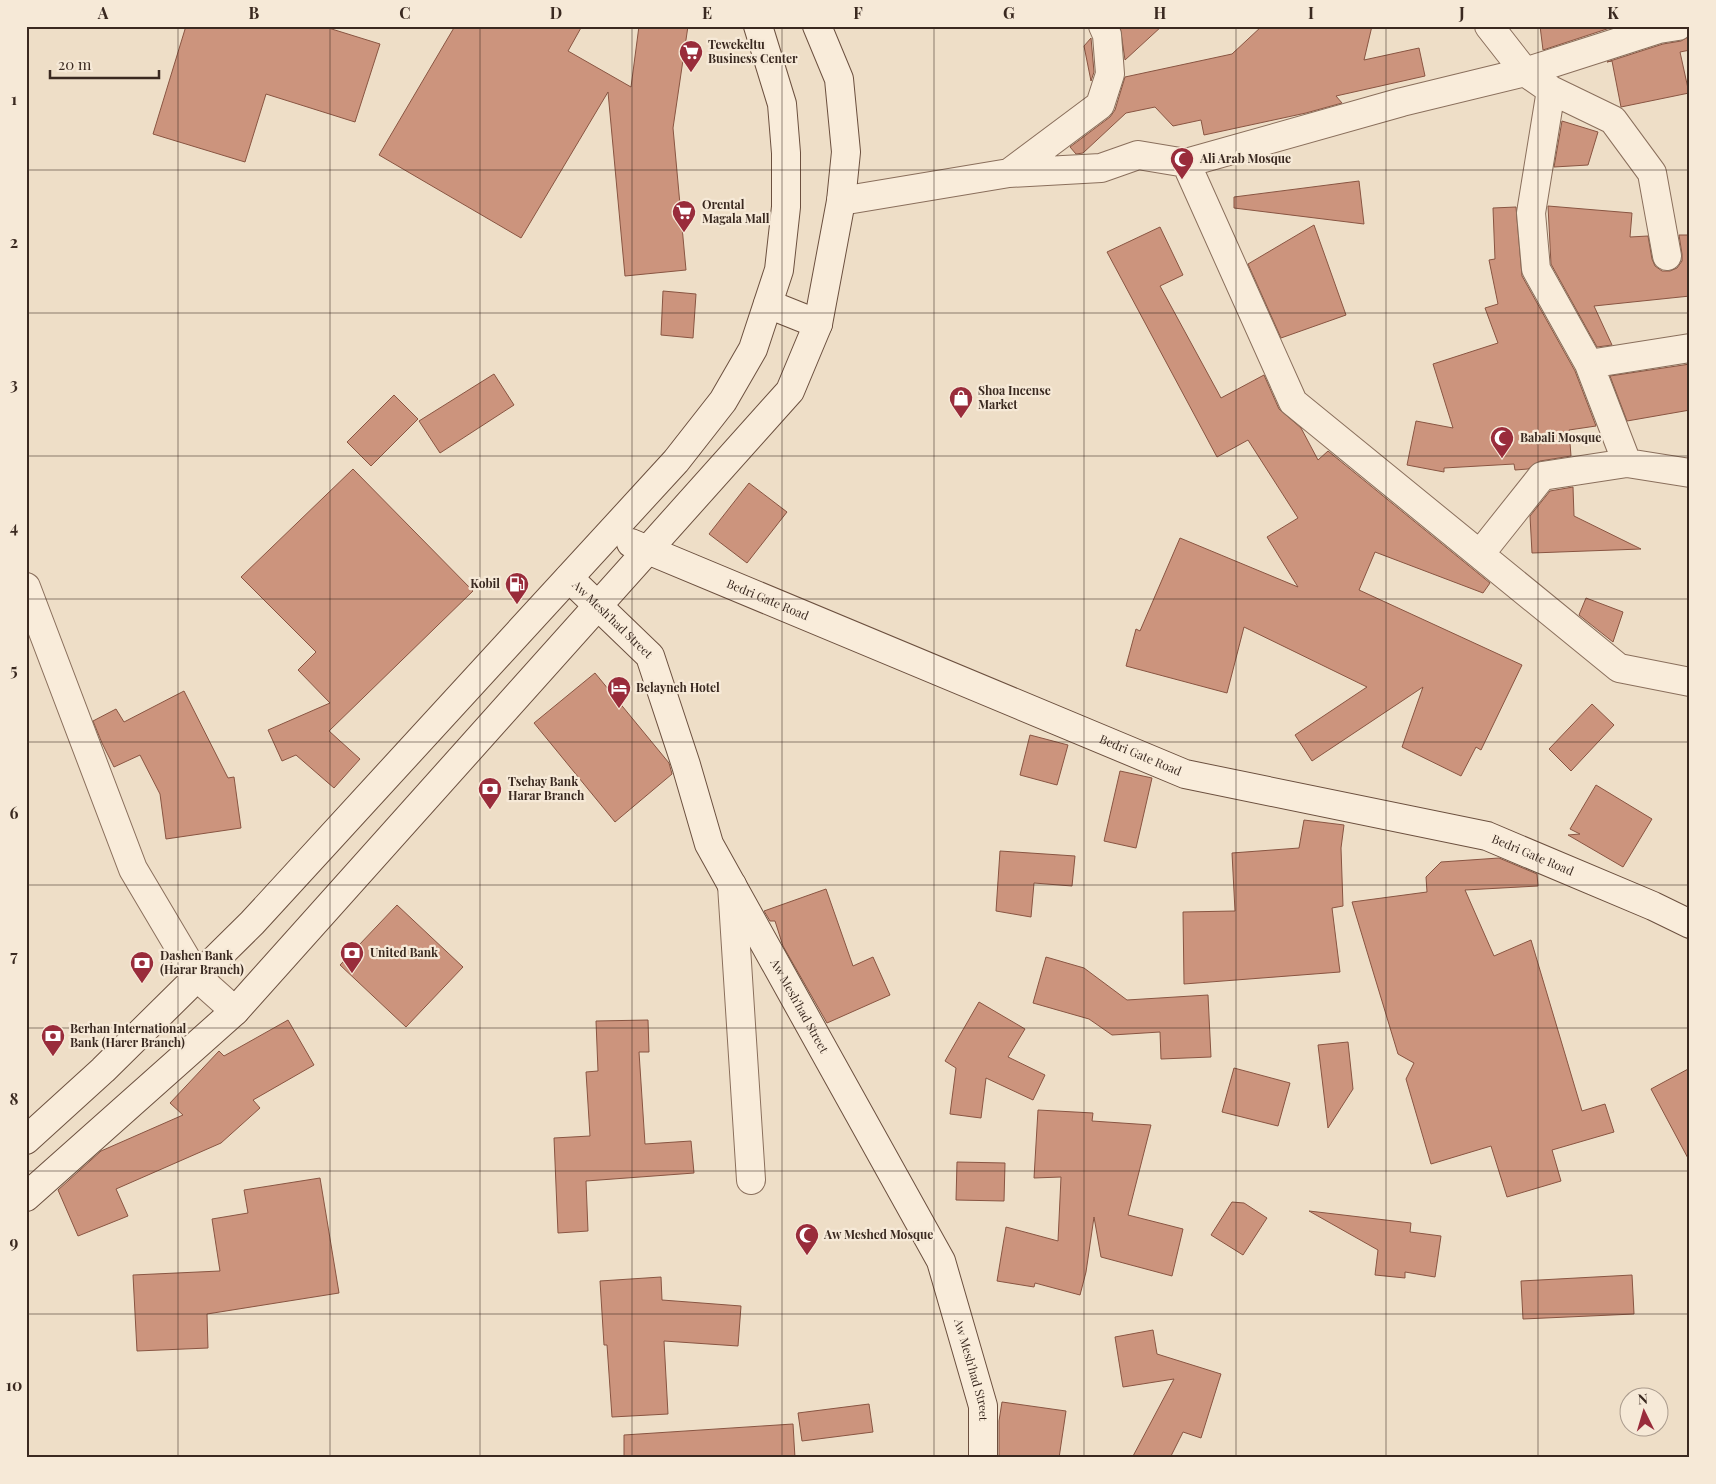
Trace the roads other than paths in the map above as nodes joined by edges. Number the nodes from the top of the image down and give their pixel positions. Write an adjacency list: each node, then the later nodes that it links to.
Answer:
1 (758, 26): 12 (street)
2 (817, 26): 10 (street)
3 (1103, 26): 9 (street)
4 (1489, 26): 6 (street)
5 (1678, 26): 6 (street)
6 (1525, 72): 7 (street); 8 (street)
7 (1551, 90): 11 (street); 15 (street)
8 (1186, 162): 9 (street); 20 (street)
9 (1009, 173): 10 (street)
10 (841, 201): 13 (street)
11 (1667, 256)
12 (768, 304): 13 (street); 18 (street)
13 (818, 324): 19 (street)
14 (1690, 348): 15 (street)
15 (1589, 364): 16 (street)
16 (1627, 463): 17 (street); 20 (street)
17 (1690, 473)
18 (609, 534): 19 (street, Bedri Gate Road); 21 (street)
19 (648, 550): 23 (street); 26 (street, Bedri Gate Road)
20 (1480, 554): 24 (street)
21 (569, 578): 23 (street, Aw Mesh'had Street); 27 (street)
22 (26, 587): 27 (street)
23 (597, 606): 25 (street, Aw Mesh'had Street); 28 (street)
24 (1690, 682)
25 (732, 885): 30 (street); 32 (street, Aw Mesh'had Street)
26 (1690, 924)
27 (197, 977): 28 (street); 29 (street)
28 (235, 1011): 31 (street)
29 (26, 1140)
30 (751, 1180)
31 (26, 1197)
32 (983, 1458)

